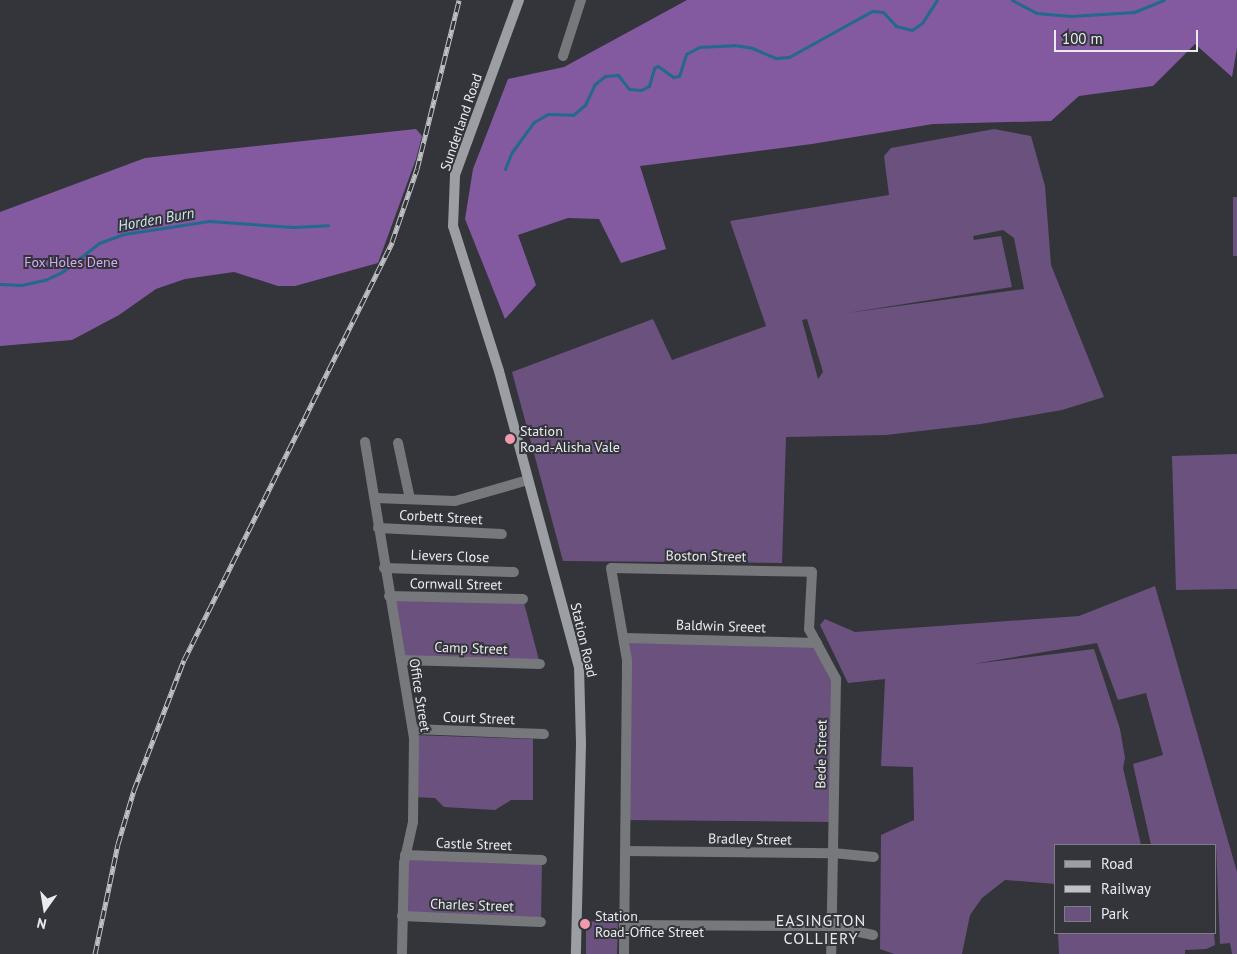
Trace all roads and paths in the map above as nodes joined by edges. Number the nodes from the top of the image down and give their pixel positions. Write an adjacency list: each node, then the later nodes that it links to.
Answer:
1 (520, 0): 4 (main road, Sunderland Road)
2 (581, 0): 3 (street)
3 (563, 56)
4 (499, 371): 7 (main road, Station Road)
5 (365, 442): 8 (street, Office Street)
6 (398, 443): 9 (street)
7 (528, 480): 9 (street); 35 (main road, Station Road)
8 (374, 498): 9 (street); 10 (street, Office Street)
9 (410, 499)
10 (378, 528): 11 (street, Corbett Street); 12 (street, Office Street)
11 (502, 534)
12 (384, 568): 13 (street, Lievers Close); 15 (street, Office Street)
13 (514, 572)
14 (801, 572): 17 (street, Boston Street); 18 (street, Bede Street)
15 (389, 596): 16 (street, Cornwall Street); 19 (street, Office Street)
16 (522, 599)
17 (625, 638): 18 (street, Baldwin Sreeet); 23 (street)
18 (817, 643): 24 (street, Bede Street)
19 (401, 660): 20 (street, Camp Street); 21 (street, Office Street)
20 (540, 664)
21 (413, 729): 22 (street, Court Street); 25 (street, Office Street)
22 (544, 734)
23 (625, 851): 24 (street, Bradley Street); 30 (street)
24 (833, 853): 26 (street, Bradley Street); 31 (street, Bede Street)
25 (405, 855): 27 (street, Castle Street); 28 (street, Office Street)
26 (874, 857)
27 (542, 860)
28 (402, 916): 29 (street, Charles Street); 33 (street, Office Street)
29 (541, 922)
30 (624, 925): 31 (street); 36 (street)
31 (831, 926): 32 (street); 37 (street, Bede Street)
32 (873, 934)
33 (402, 954): 34 (street)
34 (408, 954)
35 (576, 954)
36 (624, 954)
37 (831, 954)

